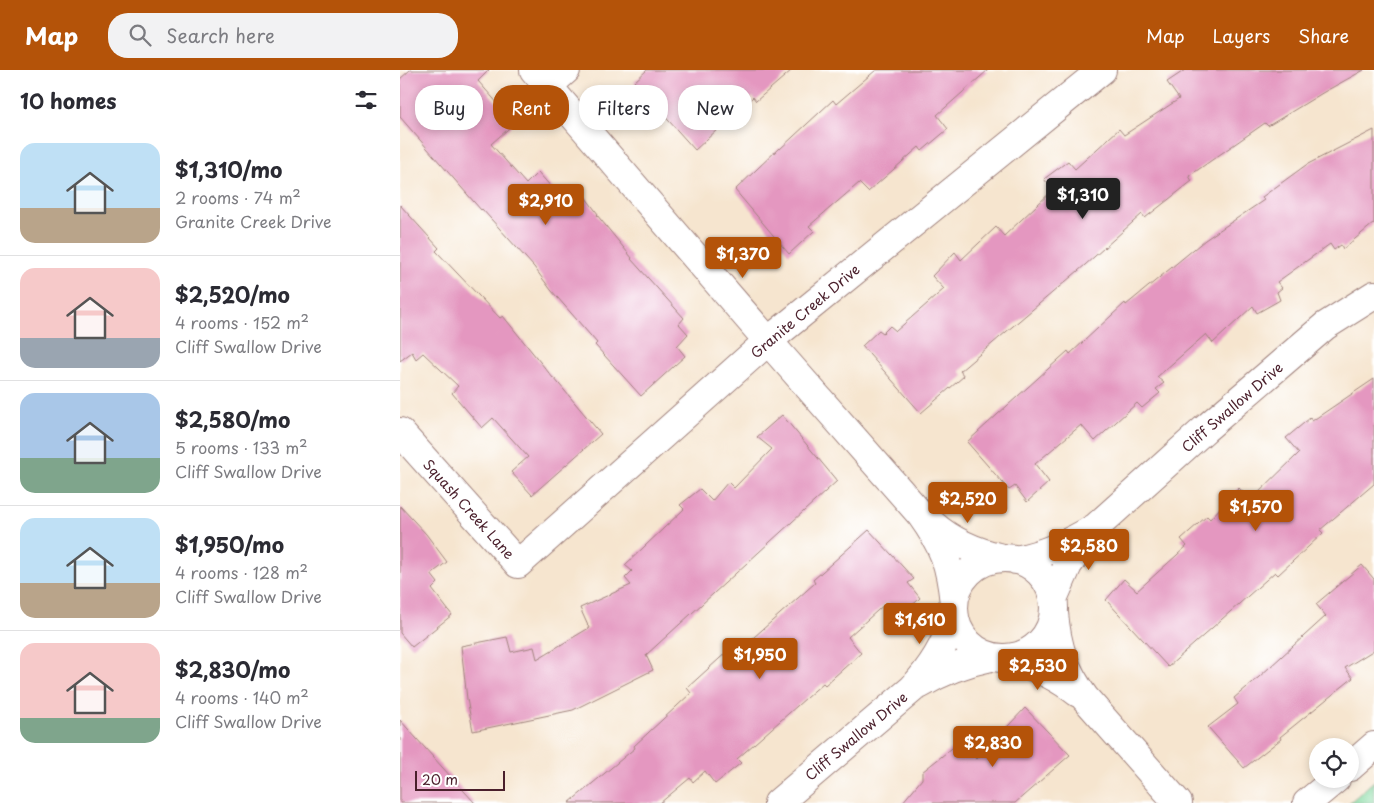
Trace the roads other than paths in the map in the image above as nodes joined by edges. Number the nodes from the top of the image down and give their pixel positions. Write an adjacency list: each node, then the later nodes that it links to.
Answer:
1 (1102, 70): 4 (street, Granite Creek Drive)
2 (549, 75): 4 (street)
3 (1374, 295): 7 (street, Cliff Swallow Drive)
4 (768, 341): 6 (street); 9 (street, Granite Creek Drive)
5 (400, 432): 9 (street, Squash Creek Lane)
6 (921, 515): 8 (street); 11 (street)
7 (1096, 527): 8 (street, Cliff Swallow Drive); 10 (street, Cliff Swallow Drive)
8 (1009, 559): 10 (street); 11 (street)
9 (518, 564)
10 (1053, 606): 12 (street); 14 (street)
11 (955, 610): 12 (street); 13 (street, Cliff Swallow Drive)
12 (998, 657): 13 (street, Cliff Swallow Drive); 14 (street)
13 (912, 690): 18 (street, Cliff Swallow Drive)
14 (1085, 698): 19 (street)
15 (1374, 746): 16 (street)
16 (1359, 759)
17 (1325, 788): 20 (street)
18 (778, 803)
19 (1178, 803)
20 (1307, 803)

